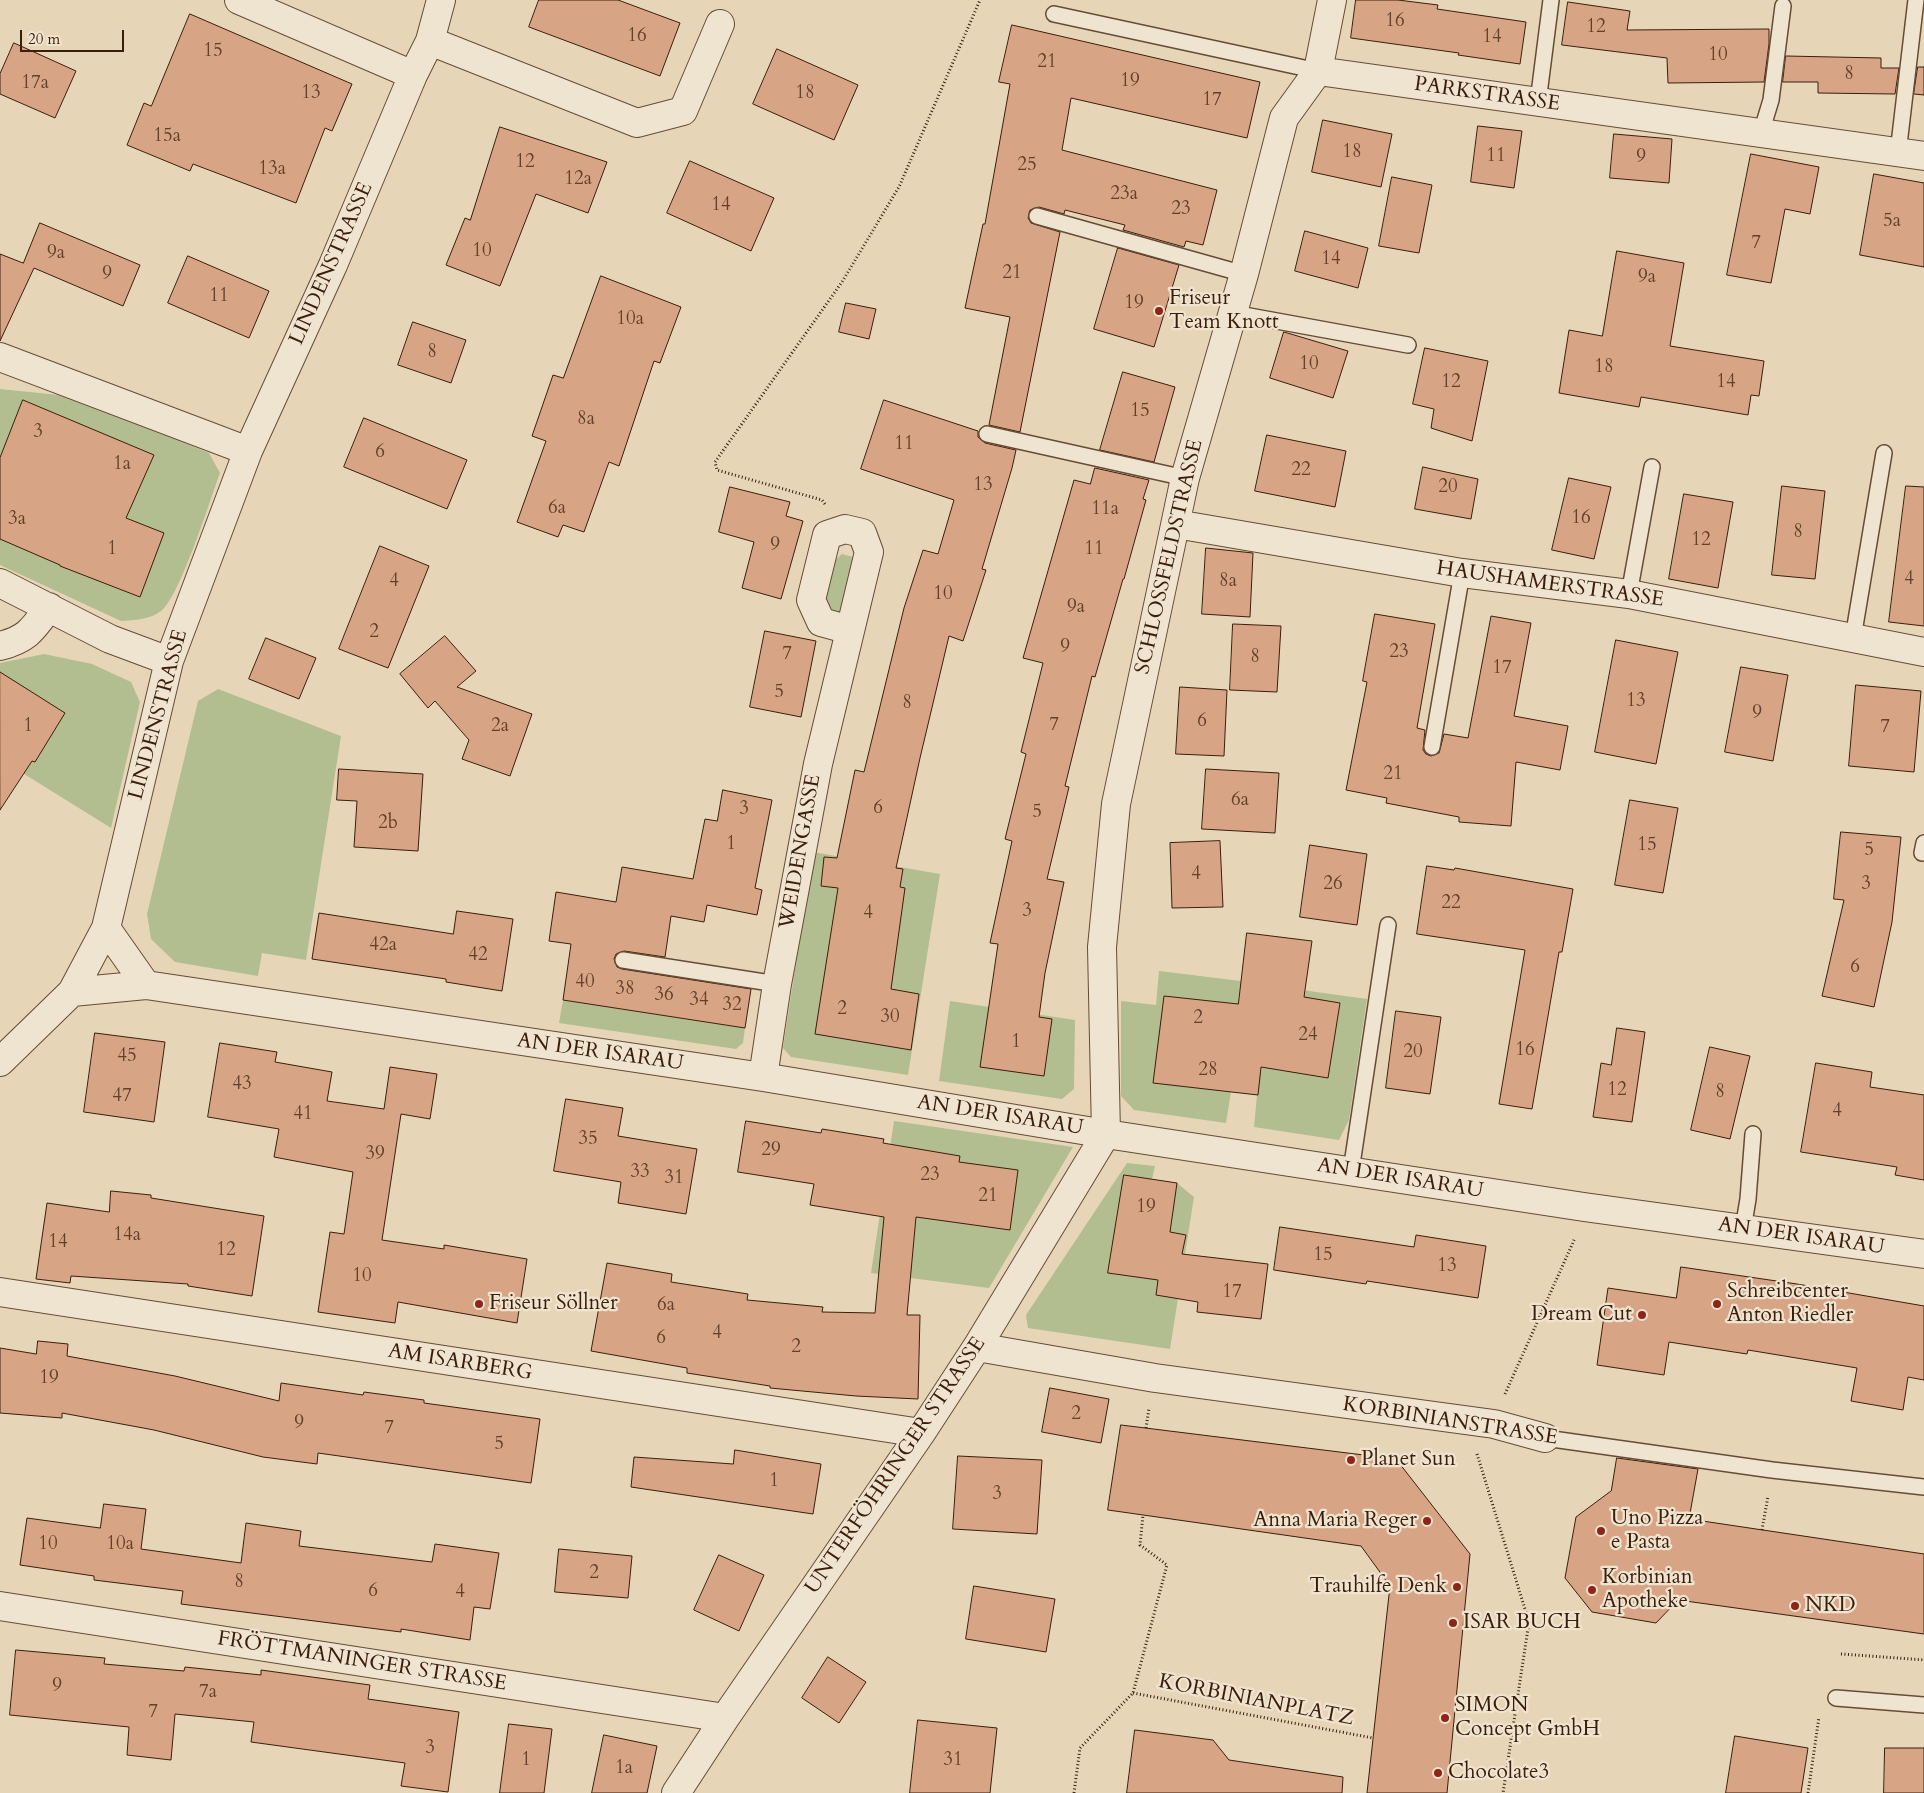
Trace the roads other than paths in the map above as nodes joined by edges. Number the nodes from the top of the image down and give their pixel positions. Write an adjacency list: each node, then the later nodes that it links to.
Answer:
1 (238, 0): 11 (street)
2 (441, 0): 9 (street, LINDENSTRASSE)
3 (1332, 0): 10 (street, SCHLOSSFELDSTRASSE)
4 (1551, 0): 12 (lane)
5 (1916, 0): 14 (lane)
6 (1783, 6): 13 (lane)
7 (1054, 14): 10 (lane, PARKSTRASSE)
8 (720, 24): 9 (street)
9 (430, 41): 11 (street, LINDENSTRASSE)
10 (1318, 71): 12 (street, PARKSTRASSE); 17 (street, SCHLOSSFELDSTRASSE)
11 (413, 75): 22 (street, LINDENSTRASSE)
12 (1538, 102): 13 (street, PARKSTRASSE)
13 (1761, 133): 14 (street, PARKSTRASSE)
14 (1898, 153): 15 (street, PARKSTRASSE)
15 (1924, 156)
16 (1037, 216): 17 (lane)
17 (1244, 274): 18 (street, SCHLOSSFELDSTRASSE)
18 (1233, 313): 19 (lane); 25 (street, SCHLOSSFELDSTRASSE)
19 (1408, 345)
20 (0, 357): 22 (street)
21 (987, 434): 25 (lane)
22 (248, 451): 35 (street, LINDENSTRASSE)
23 (1884, 453): 32 (lane)
24 (1652, 467): 29 (lane)
25 (1185, 478): 26 (street, SCHLOSSFELDSTRASSE)
26 (1176, 524): 27 (street, HAUSHAMERSTRASSE); 45 (street, SCHLOSSFELDSTRASSE)
27 (1462, 573): 29 (street, HAUSHAMERSTRASSE); 36 (lane)
28 (0, 583): 30 (street)
29 (1629, 594): 32 (street, HAUSHAMERSTRASSE)
30 (49, 607): 33 (street); 35 (street)
31 (850, 630): 31 (street, WEIDENGASSE); 40 (street, WEIDENGASSE)
32 (1853, 638): 34 (street, HAUSHAMERSTRASSE)
33 (0, 646)
34 (1924, 652)
35 (168, 661): 38 (street, LINDENSTRASSE)
36 (1432, 747)
37 (1388, 925): 47 (lane)
38 (106, 928): 41 (street); 42 (street, LINDENSTRASSE)
39 (623, 960): 40 (lane)
40 (777, 984): 44 (street, WEIDENGASSE)
41 (146, 985): 42 (street, AN DER ISARAU); 44 (street, AN DER ISARAU)
42 (72, 992): 43 (street, LINDENSTRASSE)
43 (0, 1062)
44 (763, 1077): 45 (street, AN DER ISARAU)
45 (1106, 1134): 47 (street, AN DER ISARAU); 51 (street, UNTERFÖHRINGER STRASSE)
46 (1753, 1134): 48 (lane)
47 (1351, 1172): 48 (street, AN DER ISARAU)
48 (1743, 1229): 49 (street, AN DER ISARAU)
49 (1924, 1254)
50 (0, 1292): 52 (street, AM ISARBERG)
51 (977, 1347): 52 (street, UNTERFÖHRINGER STRASSE); 53 (street, KORBINIANSTRASSE)
52 (921, 1433): 58 (street, UNTERFÖHRINGER STRASSE)
53 (1545, 1438): 54 (lane, KORBINIANSTRASSE)
54 (1924, 1487)
55 (0, 1606): 58 (street, FRÖTTMANINGER STRASSE)
56 (1836, 1698): 57 (lane)
57 (1924, 1705)
58 (724, 1718): 59 (street, UNTERFÖHRINGER STRASSE)
59 (676, 1793)

